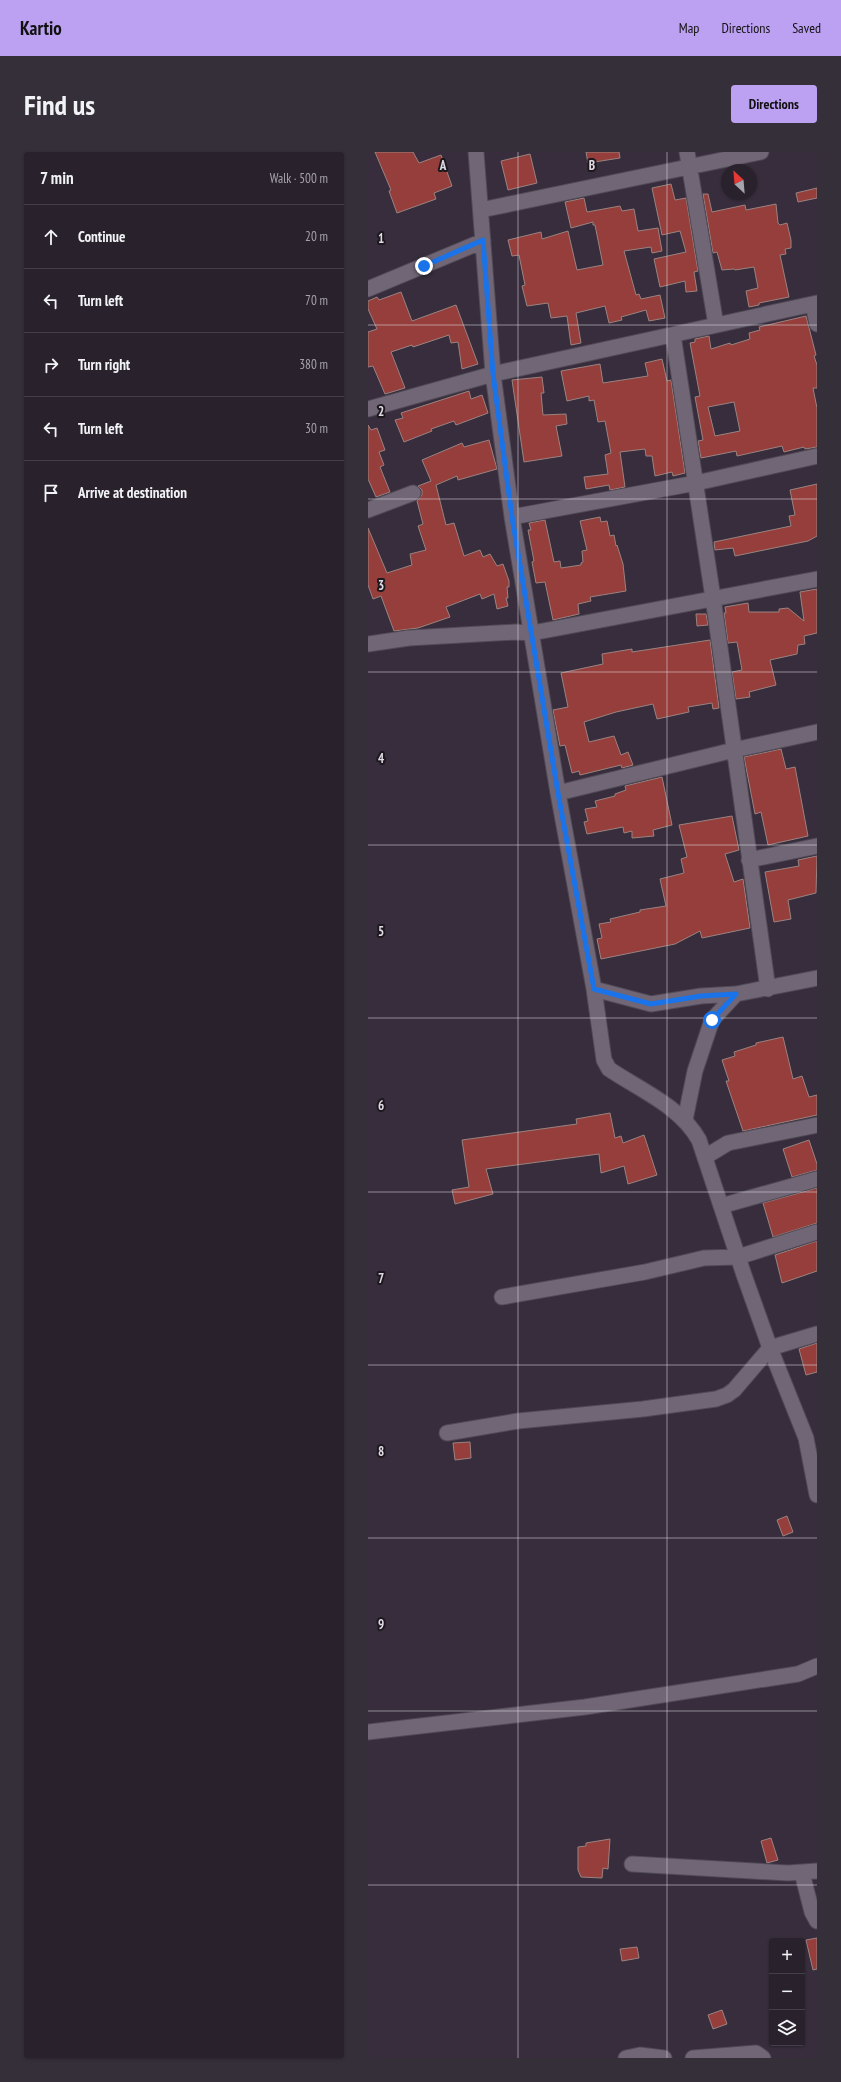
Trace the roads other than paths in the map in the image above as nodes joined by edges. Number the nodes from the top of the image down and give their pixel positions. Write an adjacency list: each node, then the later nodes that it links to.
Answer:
1 (476, 152): 5 (street)
2 (686, 152): 4 (street)
3 (761, 152): 4 (street)
4 (688, 167): 5 (street); 10 (street)
5 (481, 210): 6 (street)
6 (483, 240): 7 (street); 12 (street)
7 (368, 289)
8 (815, 303): 9 (street); 10 (street)
9 (817, 324)
10 (716, 325): 11 (street)
11 (673, 334): 12 (street); 15 (street)
12 (493, 374): 13 (street); 18 (street)
13 (368, 409)
14 (817, 456): 15 (street)
15 (696, 483): 18 (street); 20 (street)
16 (413, 493): 17 (street)
17 (368, 510)
18 (512, 517): 21 (street)
19 (817, 579): 20 (street)
20 (713, 598): 21 (street); 24 (street)
21 (532, 632): 22 (street); 25 (street)
22 (368, 644)
23 (817, 732): 24 (street)
24 (734, 750): 25 (street); 27 (street)
25 (558, 793): 29 (street)
26 (817, 846): 27 (street)
27 (749, 860): 30 (street)
28 (817, 978): 30 (street)
29 (594, 989): 31 (street); 32 (street)
30 (768, 989): 31 (street)
31 (736, 994): 32 (street)
32 (685, 1120): 34 (street)
33 (817, 1125): 34 (street)
34 (705, 1157): 36 (street)
35 (817, 1179): 36 (street)
36 (721, 1206): 38 (street)
37 (817, 1232): 38 (street)
38 (738, 1257): 39 (street); 41 (street)
39 (502, 1297)
40 (817, 1334): 41 (street)
41 (770, 1348): 42 (street); 43 (street)
42 (447, 1433)
43 (812, 1436): 44 (street)
44 (817, 1495)
45 (817, 1666): 46 (street)
46 (368, 1732)
47 (632, 1864): 49 (street)
48 (817, 1871): 49 (street)
49 (802, 1873): 50 (street)
50 (817, 1921)
51 (626, 2058): 52 (street)
52 (664, 2058)
53 (693, 2058): 54 (street)
54 (762, 2058)

